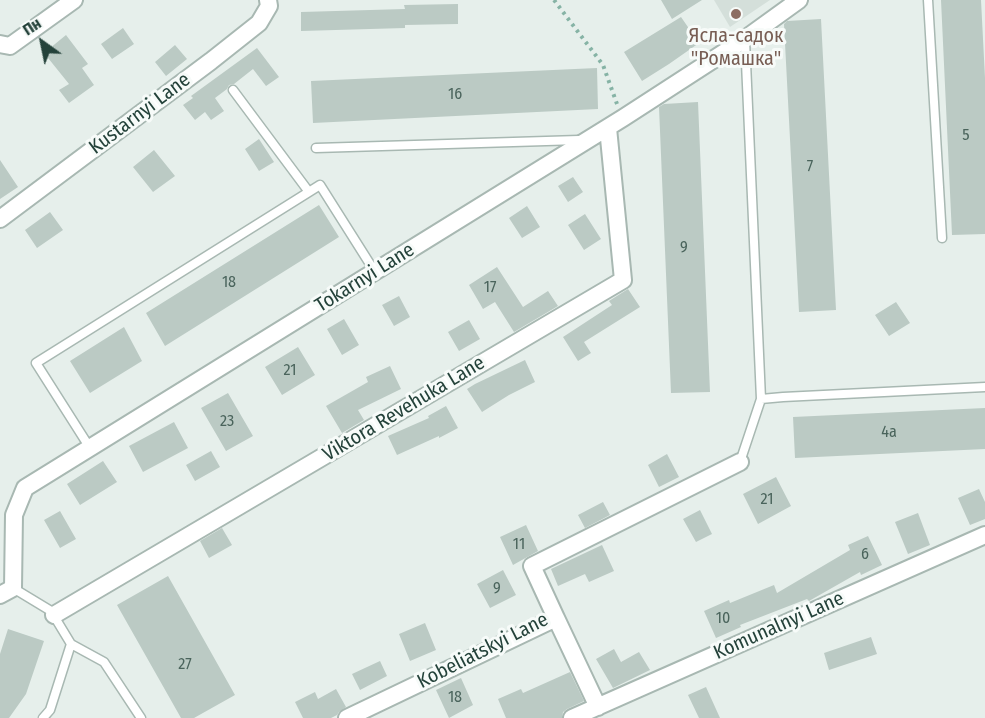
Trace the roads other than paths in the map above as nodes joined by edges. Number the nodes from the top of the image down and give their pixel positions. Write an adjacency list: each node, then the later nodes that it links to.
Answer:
1 (74, 0): 6 (street)
2 (268, 0): 12 (street, Kustarnyi Lane)
3 (800, 0): 5 (street, Tokarnyi Lane)
4 (928, 0): 13 (lane)
5 (745, 39): 8 (street, Tokarnyi Lane); 16 (lane)
6 (0, 44)
7 (233, 90): 11 (lane)
8 (608, 128): 9 (street, Tokarnyi Lane); 21 (street, Viktora Revehuka Lane)
9 (588, 140): 10 (lane); 14 (street, Tokarnyi Lane)
10 (316, 148)
11 (309, 192): 14 (lane); 17 (lane)
12 (0, 219)
13 (942, 238)
14 (375, 272): 17 (street, Tokarnyi Lane)
15 (985, 387): 16 (lane)
16 (761, 399): 18 (lane)
17 (90, 449): 20 (street, Tokarnyi Lane)
18 (740, 462): 22 (street, Kobeliatskyi Lane)
19 (985, 535): 24 (street, Komunalnyi Lane)
20 (7, 592): 21 (lane)
21 (54, 615): 23 (lane)
22 (556, 618): 24 (street); 27 (street, Kobeliatskyi Lane)
23 (71, 644): 25 (lane); 26 (lane)
24 (598, 707): 28 (street, Komunalnyi Lane)
25 (43, 718)
26 (141, 718)
27 (347, 718)
28 (572, 718)

